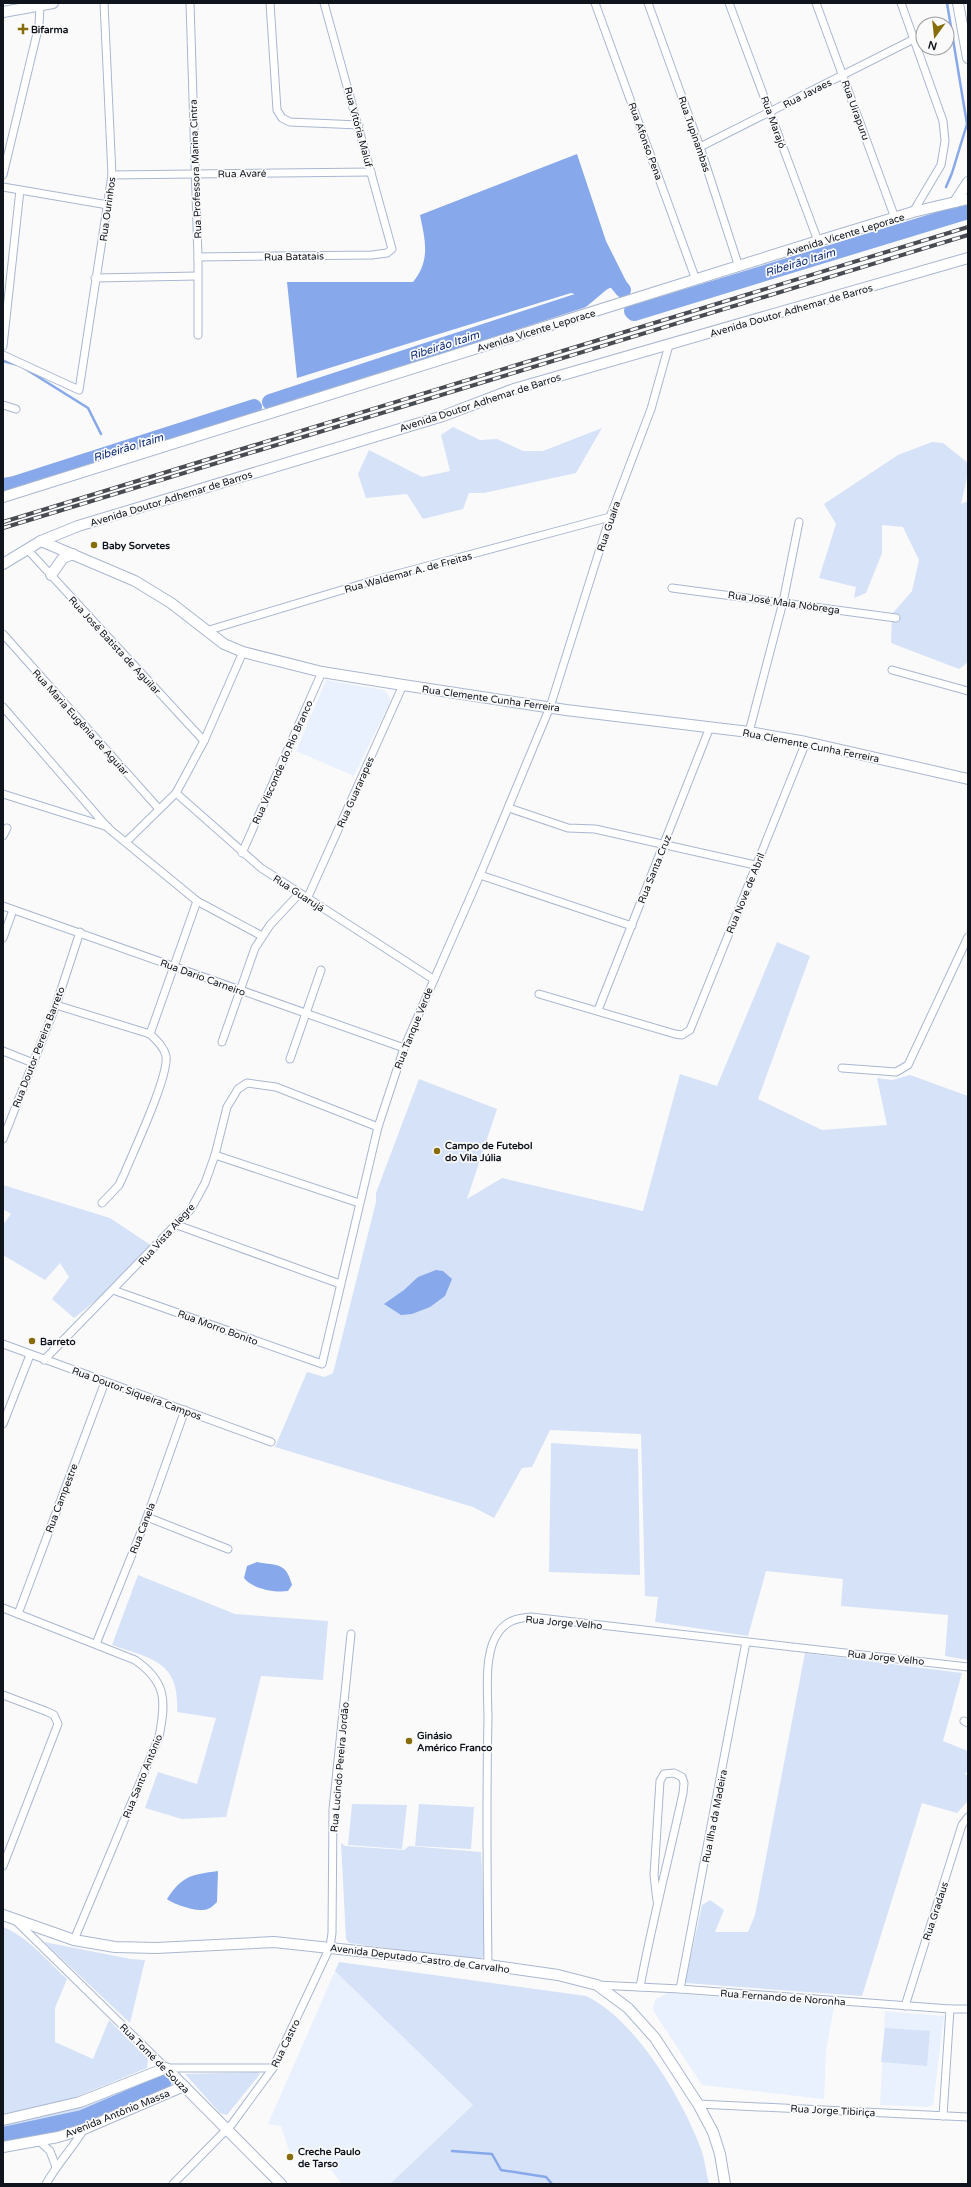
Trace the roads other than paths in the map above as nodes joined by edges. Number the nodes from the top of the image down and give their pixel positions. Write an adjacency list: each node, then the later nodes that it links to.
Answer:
1 (53, 3): 12 (street)
2 (104, 3): 24 (street, Rua Ourinhos)
3 (190, 3): 22 (street, Rua Professora Marina Cintra)
4 (270, 3): 19 (street)
5 (324, 3): 19 (street, Rua Vitória Maluf)
6 (596, 3): 40 (street, Rua Afonso Pena)
7 (648, 3): 20 (street, Rua Tupinambas)
8 (729, 3): 18 (street, Rua Marajó)
9 (816, 3): 17 (street, Rua Uirapuru)
10 (900, 3): 15 (street)
11 (958, 3): 14 (street)
12 (40, 5): 13 (street); 23 (street)
13 (3, 12)
14 (964, 16): 16 (street)
15 (914, 39): 17 (street, Rua Javaes); 31 (street)
16 (968, 58)
17 (844, 74): 18 (street, Rua Javaes); 32 (street, Rua Uirapuru)
18 (770, 111): 20 (street, Rua Javaes); 33 (street, Rua Marajó)
19 (359, 125): 21 (street, Rua Vitória Maluf)
20 (700, 147): 37 (street, Rua Tupinambas)
21 (371, 172): 22 (street, Rua Avaré); 34 (street, Rua Vitória Maluf)
22 (196, 173): 24 (street, Rua Avaré); 35 (street, Rua Professora Marina Cintra)
23 (3, 175)
24 (112, 175): 30 (street, Rua Ourinhos)
25 (968, 182): 29 (street)
26 (3, 187): 27 (street)
27 (20, 190): 30 (street); 43 (street)
28 (968, 199): 29 (street, Avenida Vicente Leporace)
29 (954, 202): 31 (street, Avenida Vicente Leporace)
30 (108, 205): 39 (street, Rua Ourinhos)
31 (913, 212): 32 (street, Avenida Vicente Leporace)
32 (895, 218): 33 (street, Avenida Vicente Leporace)
33 (818, 241): 37 (street, Avenida Vicente Leporace)
34 (390, 251): 35 (street, Rua Batatais)
35 (198, 257): 38 (street, Rua Professora Marina Cintra)
36 (968, 258): 42 (street, Avenida Doutor Adhemar de Barros)
37 (739, 267): 40 (street, Avenida Vicente Leporace)
38 (197, 276): 39 (street); 41 (street, Rua Professora Marina Cintra)
39 (96, 278): 44 (street, Rua Ourinhos)
40 (696, 280): 47 (street, Avenida Vicente Leporace)
41 (198, 335)
42 (669, 345): 48 (street, Rua Guaíra); 50 (street, Avenida Doutor Adhemar de Barros)
43 (3, 346)
44 (3, 355)
45 (3, 405): 46 (street)
46 (16, 409)
47 (3, 497)
48 (610, 517): 58 (street, Rua Waldemar A. de Freitas); 65 (street, Rua Guaíra)
49 (799, 522): 56 (street)
50 (41, 541): 51 (street, Avenida Doutor Adhemar de Barros); 52 (street, Rua Clemente Cunha Ferreira)
51 (27, 549): 53 (street, Avenida Doutor Adhemar de Barros); 54 (street, Rua José Batista de Aguilar)
52 (73, 554): 54 (street); 58 (street, Rua Clemente Cunha Ferreira)
53 (3, 564)
54 (51, 575): 69 (street, Rua José Batista de Aguilar)
55 (672, 588): 56 (street, Rua José Maia Nóbrega)
56 (783, 602): 57 (street, Rua José Maia Nóbrega); 68 (street)
57 (896, 618)
58 (206, 631): 60 (street, Rua Clemente Cunha Ferreira)
59 (3, 634): 75 (street, Rua Maria Eugênia de Aguiar)
60 (243, 652): 62 (street, Rua Clemente Cunha Ferreira); 69 (street)
61 (892, 670): 64 (street)
62 (322, 672): 63 (street, Rua Clemente Cunha Ferreira); 81 (street, Rua Visconde do Rio Branco)
63 (403, 685): 65 (street, Rua Clemente Cunha Ferreira); 85 (street, Rua Guararapes)
64 (968, 691)
65 (550, 707): 67 (street, Rua Clemente Cunha Ferreira); 74 (street, Rua Tanque Verde)
66 (4, 708): 77 (street)
67 (710, 727): 68 (street, Rua Clemente Cunha Ferreira); 80 (street, Rua Santa Cruz)
68 (749, 732): 70 (street, Rua Clemente Cunha Ferreira)
69 (204, 741): 72 (street)
70 (806, 742): 71 (street, Rua Clemente Cunha Ferreira); 82 (street, Rua Nove de Abril)
71 (968, 779)
72 (176, 793): 75 (street); 81 (street, Rua Guarujá)
73 (3, 794): 77 (street)
74 (508, 808): 80 (street); 83 (street, Rua Tanque Verde)
75 (159, 809): 79 (street)
76 (7, 828): 78 (street)
77 (108, 828): 79 (street)
78 (3, 836)
79 (127, 841): 86 (street)
80 (664, 845): 82 (street); 89 (street, Rua Santa Cruz)
81 (242, 853): 84 (street, Rua Guarujá)
82 (755, 866): 100 (street, Rua Nove de Abril)
83 (480, 876): 89 (street); 96 (street, Rua Tanque Verde)
84 (299, 894): 85 (street, Rua Guarujá); 91 (street)
85 (307, 899): 96 (street, Rua Guarujá)
86 (197, 900): 91 (street); 94 (street)
87 (3, 906): 88 (street, Rua Dario Carneiro)
88 (13, 910): 90 (street, Rua Dario Carneiro); 93 (street)
89 (632, 926): 100 (street, Rua Santa Cruz)
90 (80, 932): 94 (street, Rua Dario Carneiro); 99 (street, Rua Doutor Pereira Barreto)
91 (262, 936): 97 (street)
92 (968, 937): 108 (street)
93 (3, 938)
94 (174, 966): 97 (street, Rua Dario Carneiro); 102 (street)
95 (321, 970): 101 (street)
96 (433, 978): 104 (street, Rua Tanque Verde)
97 (239, 990): 101 (street, Rua Dario Carneiro); 103 (street)
98 (539, 994): 100 (street)
99 (56, 1005): 102 (street); 107 (street, Rua Doutor Pereira Barreto)
100 (598, 1010)
101 (307, 1013): 104 (street, Rua Dario Carneiro); 106 (street)
102 (150, 1034): 112 (street)
103 (222, 1042)
104 (404, 1048): 109 (street, Rua Tanque Verde)
105 (3, 1051): 107 (street)
106 (290, 1059)
107 (33, 1063): 110 (street, Rua Doutor Pereira Barreto)
108 (842, 1068)
109 (378, 1127): 111 (street, Rua Vista Alegre); 113 (street, Rua Tanque Verde)
110 (3, 1138)
111 (215, 1155): 113 (street); 114 (street, Rua Vista Alegre)
112 (102, 1203)
113 (359, 1203): 115 (street, Rua Tanque Verde)
114 (177, 1225): 115 (street); 116 (street, Rua Vista Alegre)
115 (340, 1284): 120 (street, Rua Tanque Verde)
116 (113, 1290): 119 (street, Rua Vista Alegre); 120 (street, Rua Morro Bonito)
117 (3, 1344): 118 (street, Rua Doutor Siqueira Campos)
118 (30, 1355): 119 (street, Rua Doutor Siqueira Campos); 123 (street)
119 (44, 1360): 121 (street, Rua Doutor Siqueira Campos)
120 (322, 1364)
121 (105, 1382): 122 (street, Rua Doutor Siqueira Campos); 128 (street, Rua Campestre)
122 (185, 1410): 124 (street, Rua Doutor Siqueira Campos); 125 (street, Rua Canela)
123 (3, 1424)
124 (270, 1442)
125 (147, 1517): 126 (street); 131 (street, Rua Canela)
126 (228, 1549)
127 (3, 1608): 128 (street, Rua Santo Antônio)
128 (18, 1614): 131 (street, Rua Santo Antônio)
129 (351, 1634): 140 (street, Rua Lucindo Pereira Jordão)
130 (746, 1642): 132 (street, Rua Jorge Velho); 141 (street, Rua Jorge Velho); 144 (street, Rua Ilha da Madeira)
131 (96, 1644): 139 (street, Rua Santo Antônio)
132 (968, 1667)
133 (3, 1695): 135 (street)
134 (968, 1817): 145 (street, Rua Gradaus)
135 (3, 1866)
136 (657, 1901): 136 (street); 143 (street)
137 (3, 1915): 138 (street, Avenida Deputado Castro de Carvalho)
138 (30, 1930): 139 (street, Avenida Deputado Castro de Carvalho); 148 (street, Rua Tomé de Souza)
139 (74, 1940): 140 (street, Avenida Deputado Castro de Carvalho)
140 (330, 1947): 141 (street, Avenida Deputado Castro de Carvalho); 149 (street, Rua Castro)
141 (488, 1965): 142 (street, Avenida Deputado Castro de Carvalho)
142 (597, 1985): 143 (street, Rua Fernando de Noronha); 151 (street, Avenida Deputado Castro de Carvalho)
143 (640, 1987): 144 (street, Rua Fernando de Noronha)
144 (680, 1989): 145 (street, Rua Fernando de Noronha)
145 (905, 2006): 146 (street, Rua Fernando de Noronha)
146 (950, 2009): 147 (street, Rua Fernando de Noronha); 152 (street)
147 (968, 2009)
148 (166, 2068): 149 (street); 150 (street, Rua Tomé de Souza); 154 (street)
149 (273, 2068): 156 (street, Rua Castro)
150 (184, 2086): 155 (street, Avenida Antônio Massa); 156 (street, Rua Tomé de Souza)
151 (698, 2104): 152 (street, Rua Jorge Tibiriça); 163 (street, Avenida Deputado Castro de Carvalho)
152 (943, 2116): 153 (street, Rua Jorge Tibiriça)
153 (968, 2117)
154 (3, 2120)
155 (84, 2129): 157 (street, Avenida Antônio Massa); 159 (street)
156 (226, 2130): 161 (street, Rua Castro); 162 (street, Rua Tomé de Souza)
157 (38, 2140): 158 (street, Avenida Antônio Massa); 159 (street)
158 (3, 2147)
159 (56, 2167): 160 (street)
160 (46, 2184)
161 (173, 2184)
162 (281, 2184)
163 (725, 2184)

